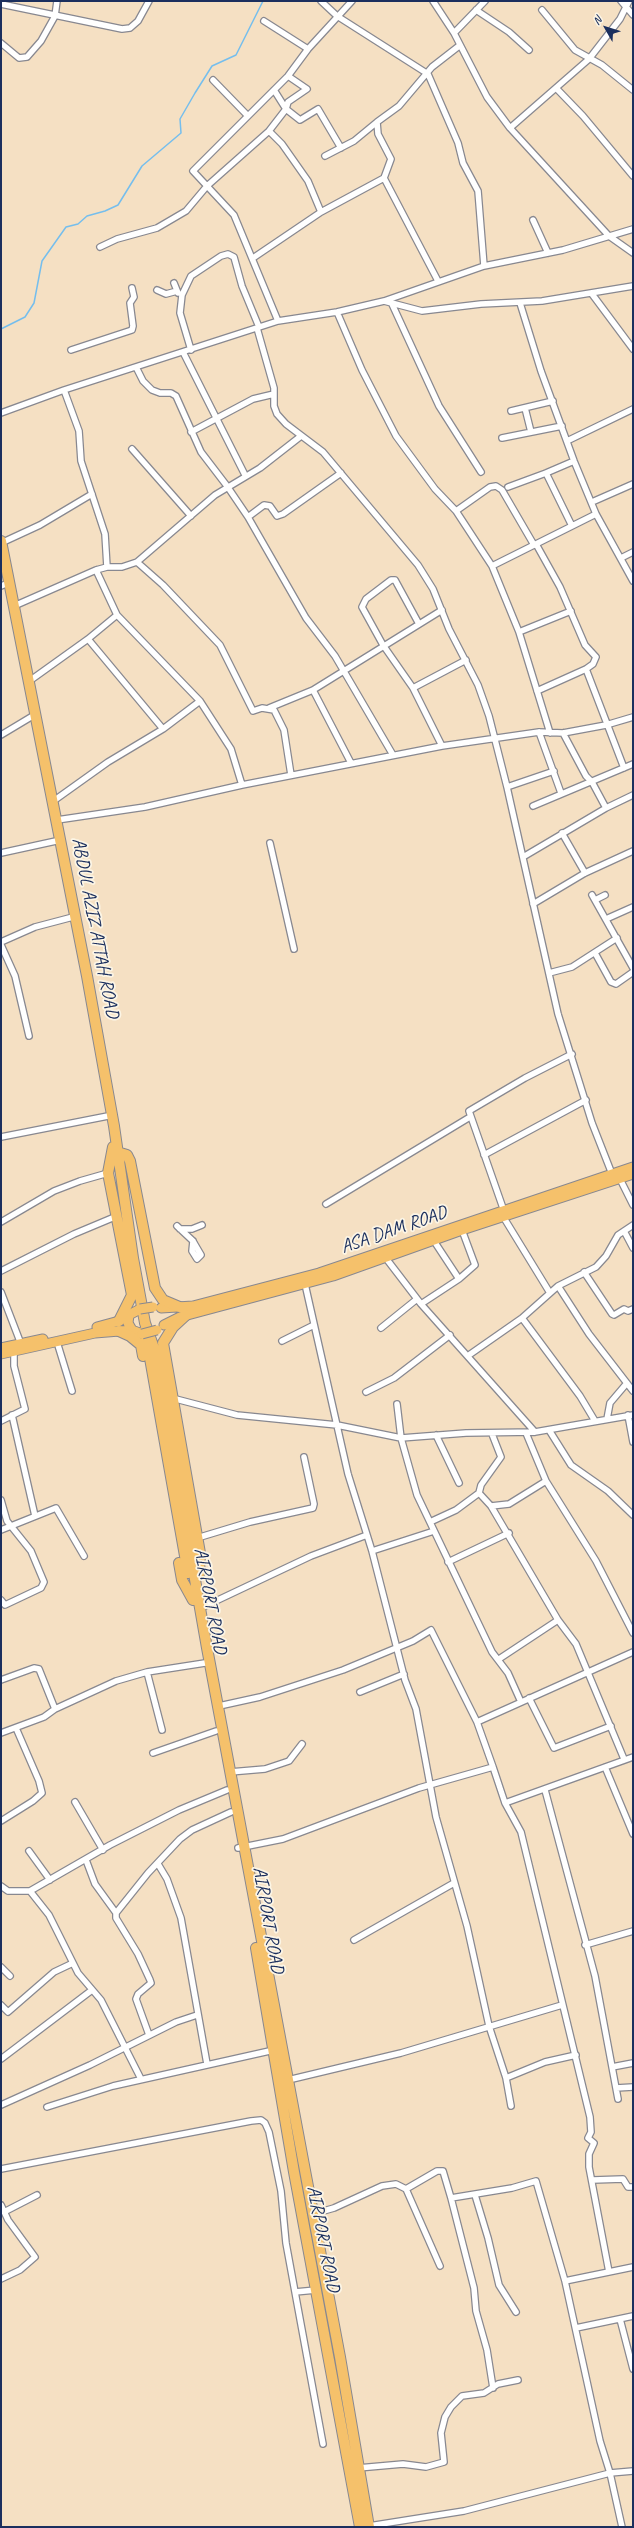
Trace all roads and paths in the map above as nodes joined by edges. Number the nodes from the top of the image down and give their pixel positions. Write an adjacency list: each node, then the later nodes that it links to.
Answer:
1 (57, 1): 14 (street)
2 (149, 1): 14 (street)
3 (321, 1): 15 (street)
4 (352, 1): 15 (street)
5 (433, 1): 17 (street)
6 (485, 1): 11 (street)
7 (621, 1): 10 (street)
8 (629, 1): 10 (street)
9 (1, 4): 14 (street)
10 (626, 8): 13 (street); 22 (street)
11 (476, 10): 17 (street); 21 (street)
12 (542, 10): 22 (street)
13 (633, 15)
14 (55, 16): 18 (street)
15 (337, 16): 20 (street); 23 (street)
16 (264, 22): 20 (street)
17 (454, 33): 19 (street)
18 (1, 44)
19 (459, 46): 23 (street); 32 (street)
20 (308, 49): 24 (street)
21 (529, 50)
22 (589, 59): 26 (street); 28 (street)
23 (428, 74): 31 (street); 47 (street)
24 (288, 76): 27 (street); 29 (street)
25 (213, 80): 30 (street)
26 (556, 88): 32 (street); 36 (street)
27 (274, 90): 29 (street); 30 (street)
28 (633, 90)
29 (286, 109): 33 (street); 34 (street)
30 (247, 115): 38 (street)
31 (377, 122): 34 (street); 37 (street)
32 (510, 128): 42 (street)
33 (269, 131): 38 (street); 39 (street)
34 (341, 148): 35 (street)
35 (325, 156)
36 (633, 176)
37 (384, 178): 39 (street); 48 (street)
38 (207, 186): 43 (street); 46 (street)
39 (321, 212): 46 (street)
40 (533, 220): 45 (street)
41 (633, 229): 42 (street)
42 (610, 236): 44 (street); 45 (street)
43 (100, 247)
44 (633, 253)
45 (548, 254): 47 (street)
46 (252, 258): 60 (street)
47 (484, 266): 48 (street)
48 (438, 281): 56 (street)
49 (174, 283): 53 (street)
50 (633, 286): 54 (street)
51 (132, 288): 63 (street)
52 (157, 290): 53 (street)
53 (177, 290): 55 (street)
54 (592, 294): 57 (street); 62 (street)
55 (181, 299): 61 (street); 64 (street)
56 (384, 301): 58 (street); 59 (street)
57 (520, 303): 58 (street); 69 (street)
58 (392, 304): 83 (street)
59 (337, 312): 60 (street); 92 (street)
60 (278, 320): 61 (street)
61 (258, 327): 64 (street); 68 (street)
62 (633, 349)
63 (70, 350)
64 (191, 350): 65 (street)
65 (183, 352): 66 (street); 74 (street)
66 (136, 367): 67 (street); 76 (street)
67 (64, 390): 73 (street); 90 (street)
68 (274, 394): 74 (street); 78 (street)
69 (552, 401): 70 (street); 75 (street)
70 (525, 408): 72 (street); 77 (street)
71 (633, 409): 80 (street)
72 (511, 411)
73 (1, 413)
74 (216, 418): 76 (street); 86 (street)
75 (562, 426): 77 (street); 80 (street)
76 (190, 432): 88 (street)
77 (531, 432): 79 (street)
78 (301, 436): 84 (street); 86 (street)
79 (502, 438)
80 (567, 442): 82 (street)
81 (132, 449): 94 (street)
82 (574, 461): 85 (street); 91 (street)
83 (481, 472)
84 (341, 473): 95 (street); 109 (street)
85 (546, 473): 89 (street); 96 (street)
86 (246, 475): 88 (street)
87 (633, 484): 91 (street)
88 (228, 486): 94 (street); 95 (street)
89 (508, 487)
90 (92, 494): 97 (street); 104 (street)
91 (592, 502): 93 (street)
92 (456, 511): 98 (street); 103 (street)
93 (596, 514): 96 (street); 100 (street)
94 (191, 516): 102 (street)
95 (248, 517): 118 (street)
96 (572, 526): 98 (street)
97 (1, 542): 108 (highway, ABDUL AZIZ ATTAH ROAD)
98 (535, 545): 103 (street); 110 (street)
99 (633, 552): 100 (street)
100 (621, 558): 106 (street)
101 (1, 561): 107 (highway, ABDUL AZIZ ATTAH ROAD)
102 (137, 562): 104 (street); 124 (street)
103 (492, 566): 113 (street)
104 (107, 567): 105 (street)
105 (96, 570): 108 (street); 111 (street)
106 (633, 581)
107 (3, 585): 119 (highway, ABDUL AZIZ ATTAH ROAD)
108 (14, 606): 119 (highway, ABDUL AZIZ ATTAH ROAD)
109 (442, 610): 112 (street); 116 (street)
110 (571, 611): 113 (street); 117 (street)
111 (117, 615): 114 (street); 123 (street)
112 (419, 624): 115 (street); 115 (street)
113 (519, 632): 122 (street)
114 (88, 639): 119 (street); 128 (street)
115 (383, 645): 118 (street); 120 (street)
116 (466, 660): 120 (street); 133 (street)
117 (586, 669): 122 (street); 127 (street)
118 (344, 670): 121 (street); 135 (street)
119 (27, 682): 125 (highway, ABDUL AZIZ ATTAH ROAD); 146 (highway, ABDUL AZIZ ATTAH ROAD)
120 (413, 688): 134 (street)
121 (313, 690): 124 (street); 136 (street)
122 (537, 691): 130 (street)
123 (200, 701): 128 (street); 142 (street)
124 (269, 708): 140 (street)
125 (31, 717): 132 (street); 146 (highway, ABDUL AZIZ ATTAH ROAD)
126 (633, 717): 127 (street)
127 (606, 725): 131 (street); 138 (street)
128 (163, 729): 146 (street)
129 (539, 732): 130 (street); 133 (street); 139 (street)
130 (550, 733): 131 (street)
131 (563, 733): 141 (street)
132 (1, 736)
133 (494, 737): 134 (street); 143 (street)
134 (442, 746): 135 (street)
135 (393, 755): 136 (street)
136 (351, 764): 140 (street)
137 (633, 764): 138 (street)
138 (624, 768): 141 (street)
139 (554, 771): 143 (street); 144 (street)
140 (291, 775): 142 (street)
141 (592, 782): 144 (street); 148 (street)
142 (242, 785): 149 (street)
143 (507, 787): 155 (street)
144 (561, 794): 147 (street)
145 (633, 795): 148 (street)
146 (50, 803): 149 (highway, ABDUL AZIZ ATTAH ROAD); 151 (highway, ABDUL AZIZ ATTAH ROAD)
147 (533, 806)
148 (606, 808): 150 (street)
149 (57, 820): 175 (highway, ABDUL AZIZ ATTAH ROAD)
150 (562, 833): 155 (street); 156 (street)
151 (56, 841): 154 (street); 160 (highway, ABDUL AZIZ ATTAH ROAD)
152 (270, 843): 164 (street)
153 (633, 851): 156 (street)
154 (1, 853)
155 (523, 857): 158 (street)
156 (585, 873): 158 (street)
157 (605, 895): 161 (street)
158 (533, 904): 167 (street)
159 (633, 907): 161 (street)
160 (73, 917): 163 (street); 172 (highway, ABDUL AZIZ ATTAH ROAD)
161 (606, 919): 162 (street)
162 (617, 938): 165 (street); 166 (street)
163 (1, 944): 169 (street)
164 (294, 949)
165 (595, 953): 167 (street); 168 (street)
166 (633, 968)
167 (549, 972): 170 (street)
168 (633, 972)
169 (29, 1036)
170 (572, 1054): 171 (street); 173 (street)
171 (586, 1100): 176 (street); 179 (street)
172 (108, 1116): 174 (street); 175 (highway, ABDUL AZIZ ATTAH ROAD)
173 (470, 1117): 176 (street); 182 (street)
174 (1, 1137)
175 (115, 1149): 178 (highway); 201 (highway); 209 (highway, ABDUL AZIZ ATTAH ROAD)
176 (484, 1155): 184 (street)
177 (633, 1167): 179 (main road, ASA DAM ROAD)
178 (108, 1173): 185 (highway); 186 (street)
179 (612, 1174): 184 (main road, ASA DAM ROAD)
180 (633, 1174): 181 (main road, ASA DAM ROAD)
181 (620, 1179): 183 (street); 184 (main road, ASA DAM ROAD)
182 (326, 1204)
183 (633, 1205)
184 (504, 1215): 187 (main road, ASA DAM ROAD); 203 (street)
185 (117, 1216): 196 (street); 204 (highway)
186 (1, 1222)
187 (473, 1224): 190 (main road, ASA DAM ROAD); 208 (main road, ASA DAM ROAD)
188 (202, 1225): 192 (street)
189 (633, 1225): 191 (street)
190 (462, 1230): 193 (main road, ASA DAM ROAD); 198 (street)
191 (624, 1231): 194 (street); 197 (street)
192 (193, 1241)
193 (434, 1241): 195 (main road, ASA DAM ROAD); 198 (street)
194 (633, 1248)
195 (385, 1258): 199 (main road, ASA DAM ROAD); 205 (street)
196 (1, 1271)
197 (584, 1272): 200 (street); 207 (street)
198 (459, 1279): 205 (street)
199 (305, 1284): 208 (main road, ASA DAM ROAD); 211 (street)
200 (558, 1286): 203 (street); 226 (street)
201 (155, 1288): 206 (highway); 208 (highway)
202 (1, 1292): 220 (street)
203 (550, 1293): 210 (street)
204 (132, 1295): 209 (highway); 212 (highway)
205 (419, 1302): 214 (street); 216 (street)
206 (157, 1307): 208 (main road, ASA DAM ROAD); 209 (main road, ASA DAM ROAD, bridge); 213 (main road)
207 (633, 1309)
208 (184, 1312): 213 (main road, ASA DAM ROAD); 219 (highway)
209 (138, 1315): 212 (main road); 215 (main road); 264 (highway, AIRPORT ROAD)
210 (522, 1318): 225 (street); 236 (street)
211 (314, 1325): 217 (street); 237 (street)
212 (119, 1326): 215 (main road, ASA DAM ROAD); 218 (main road); 220 (main road); 221 (highway)
213 (160, 1328): 215 (main road, ASA DAM ROAD, bridge); 219 (highway)
214 (381, 1328)
215 (137, 1333): 221 (highway)
216 (450, 1335): 225 (street); 229 (street)
217 (282, 1341)
218 (57, 1342): 223 (main road); 227 (street)
219 (163, 1343): 230 (highway)
220 (21, 1344): 222 (main road)
221 (140, 1345): 264 (highway)
222 (1, 1348)
223 (14, 1352): 224 (main road); 232 (street)
224 (1, 1354)
225 (469, 1355): 239 (street)
226 (626, 1383): 228 (street); 234 (street)
227 (72, 1391)
228 (633, 1391)
229 (366, 1392)
230 (171, 1398): 237 (street); 259 (highway)
231 (397, 1404): 243 (street)
232 (12, 1415): 235 (street); 252 (street)
233 (630, 1415): 234 (street); 244 (street)
234 (608, 1419): 236 (street)
235 (1, 1421)
236 (595, 1421): 238 (street)
237 (337, 1425): 243 (street); 258 (street)
238 (549, 1430): 239 (street); 251 (street)
239 (535, 1432): 240 (street)
240 (526, 1433): 241 (street); 246 (street)
241 (492, 1434): 242 (street); 248 (street)
242 (436, 1435): 243 (street); 247 (street)
243 (401, 1438): 253 (street)
244 (633, 1442)
245 (304, 1457): 259 (street)
246 (546, 1481): 250 (street); 266 (street)
247 (459, 1483)
248 (479, 1493): 250 (street); 253 (street)
249 (1, 1500): 254 (street)
250 (491, 1506): 257 (street)
251 (633, 1514)
252 (35, 1516): 254 (street); 261 (street)
253 (430, 1522): 256 (street)
254 (10, 1526): 255 (street); 263 (street)
255 (1, 1530)
256 (434, 1531): 260 (street); 262 (street)
257 (509, 1533): 262 (street); 265 (street)
258 (367, 1536): 260 (street); 264 (street)
259 (197, 1538): 264 (highway)
260 (372, 1551): 267 (street)
261 (84, 1556)
262 (448, 1562): 269 (street)
263 (1, 1600)
264 (198, 1603): 270 (highway, AIRPORT ROAD); 278 (highway, AIRPORT ROAD)
265 (558, 1620): 269 (street); 271 (street)
266 (633, 1633)
267 (397, 1647): 273 (street); 278 (street); 280 (street)
268 (633, 1652): 271 (street)
269 (499, 1658): 277 (street)
270 (205, 1663): 272 (street); 284 (highway, AIRPORT ROAD)
271 (588, 1671): 276 (street); 281 (street)
272 (147, 1672): 279 (street); 283 (street)
273 (404, 1674): 275 (street); 293 (street)
274 (1, 1680): 279 (street)
275 (360, 1692)
276 (529, 1698): 277 (street); 281 (street)
277 (521, 1702): 280 (street)
278 (219, 1706): 292 (highway, AIRPORT ROAD)
279 (55, 1709): 282 (street)
280 (477, 1722): 290 (street)
281 (611, 1726): 289 (street)
282 (16, 1728): 285 (street); 299 (street)
283 (162, 1730)
284 (216, 1731): 287 (street); 294 (highway, AIRPORT ROAD)
285 (1, 1733)
286 (302, 1744): 292 (street)
287 (153, 1753)
288 (633, 1757): 289 (street)
289 (624, 1759): 291 (street)
290 (493, 1767): 293 (street); 297 (street)
291 (606, 1767): 295 (street); 300 (street)
292 (230, 1772): 301 (highway, AIRPORT ROAD)
293 (430, 1784): 301 (street); 307 (street)
294 (227, 1790): 298 (highway, AIRPORT ROAD); 302 (street)
295 (545, 1790): 297 (street); 313 (street)
296 (75, 1802): 302 (street)
297 (505, 1802): 319 (street)
298 (231, 1812): 301 (highway, AIRPORT ROAD); 305 (street)
299 (1, 1822)
300 (633, 1834)
301 (241, 1848): 324 (highway, AIRPORT ROAD); 332 (highway, AIRPORT ROAD)
302 (103, 1850): 304 (street)
303 (29, 1851): 306 (street)
304 (86, 1860): 306 (street); 310 (street)
305 (158, 1864): 310 (street); 320 (street)
306 (50, 1880): 309 (street)
307 (454, 1883): 312 (street); 321 (street)
308 (1, 1886): 309 (street)
309 (30, 1891): 314 (street)
310 (116, 1913): 322 (street)
311 (633, 1931): 313 (street)
312 (354, 1940)
313 (585, 1945): 329 (street)
314 (73, 1963): 317 (street); 318 (street)
315 (1, 1967): 316 (street)
316 (10, 1976)
317 (92, 1990): 323 (street); 326 (street)
318 (1, 2005)
319 (562, 2005): 321 (street); 325 (street)
320 (198, 2015): 322 (street); 328 (street)
321 (489, 2026): 330 (street); 332 (street)
322 (149, 2035): 323 (street)
323 (125, 2048): 331 (street); 336 (street)
324 (274, 2050): 328 (street); 354 (highway, AIRPORT ROAD)
325 (576, 2055): 330 (street); 340 (street)
326 (1, 2059)
327 (633, 2063): 329 (street)
328 (207, 2064): 331 (street)
329 (612, 2067): 334 (street)
330 (506, 2078): 337 (street)
331 (141, 2079): 338 (street)
332 (288, 2080): 348 (highway, AIRPORT ROAD)
333 (633, 2087): 334 (street)
334 (616, 2088): 335 (street)
335 (618, 2099)
336 (1, 2105)
337 (511, 2106)
338 (47, 2108)
339 (1, 2169): 355 (street)
340 (592, 2180): 341 (street); 351 (street)
341 (633, 2187)
342 (406, 2189): 345 (street); 348 (street); 349 (street)
343 (37, 2195): 347 (street)
344 (475, 2195): 345 (street); 353 (street); 356 (street)
345 (451, 2198): 362 (street)
346 (1, 2205): 347 (street)
347 (4, 2212): 352 (street)
348 (313, 2214): 364 (highway, AIRPORT ROAD)
349 (440, 2266)
350 (633, 2267): 351 (street)
351 (609, 2272): 353 (street)
352 (1, 2279)
353 (565, 2281): 359 (street)
354 (316, 2290): 355 (street); 367 (highway, AIRPORT ROAD)
355 (295, 2292): 363 (street)
356 (516, 2312)
357 (633, 2316): 358 (street)
358 (620, 2319): 359 (street); 360 (street)
359 (576, 2328): 366 (street)
360 (633, 2369)
361 (518, 2380): 362 (street)
362 (493, 2388): 364 (street)
363 (323, 2444)
364 (358, 2468): 367 (highway, AIRPORT ROAD)
365 (633, 2471): 366 (street)
366 (610, 2474): 367 (street); 368 (street)
367 (366, 2527)
368 (622, 2527)

